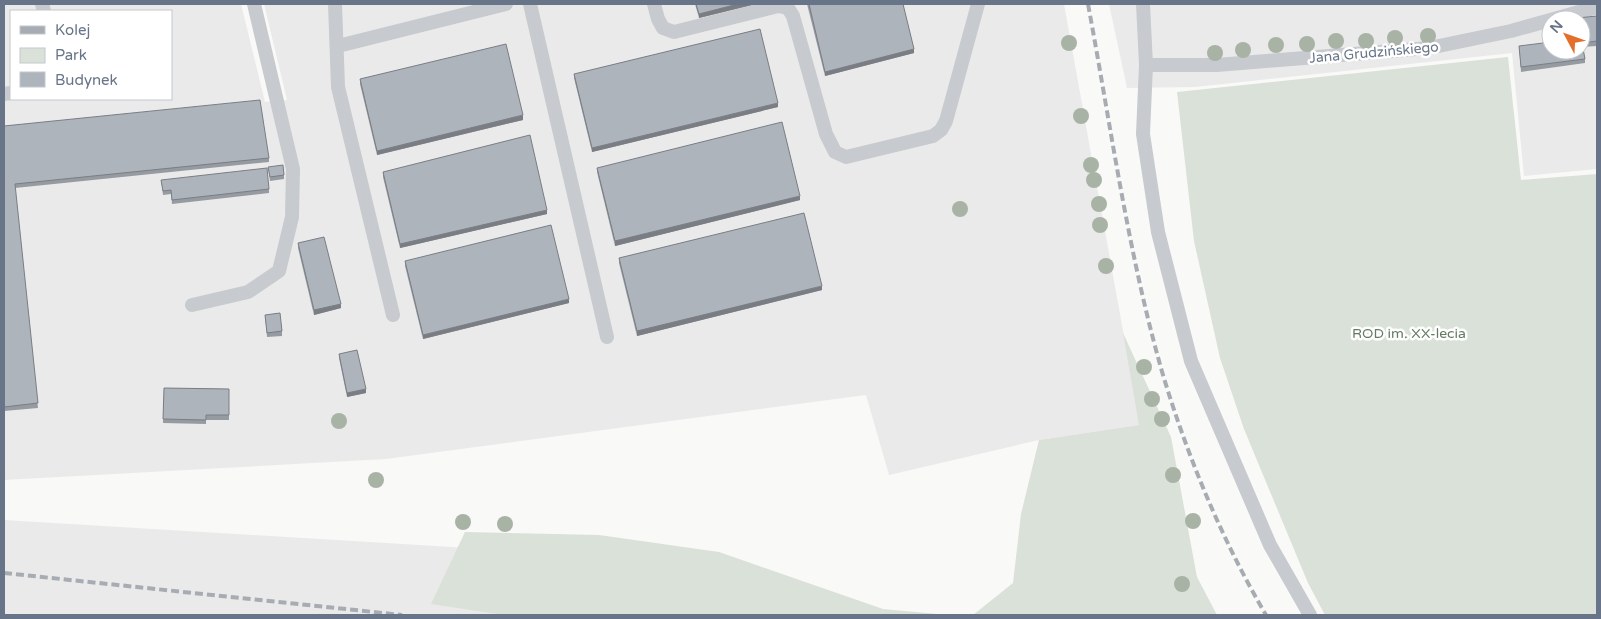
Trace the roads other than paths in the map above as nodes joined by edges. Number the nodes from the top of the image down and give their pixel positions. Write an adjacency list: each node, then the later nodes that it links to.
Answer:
1 (254, 4): 13 (lane)
2 (335, 4): 11 (lane)
3 (506, 4): 11 (lane)
4 (530, 4): 15 (lane)
5 (654, 4): 6 (lane)
6 (978, 4)
7 (1143, 4): 12 (lane)
8 (1597, 8): 9 (lane, Jana Grudzińskiego)
9 (1568, 10)
10 (1541, 17): 12 (lane, Jana Grudzińskiego)
11 (338, 46): 14 (lane)
12 (1146, 65): 16 (lane)
13 (192, 305)
14 (393, 315)
15 (607, 337)
16 (1310, 615)

